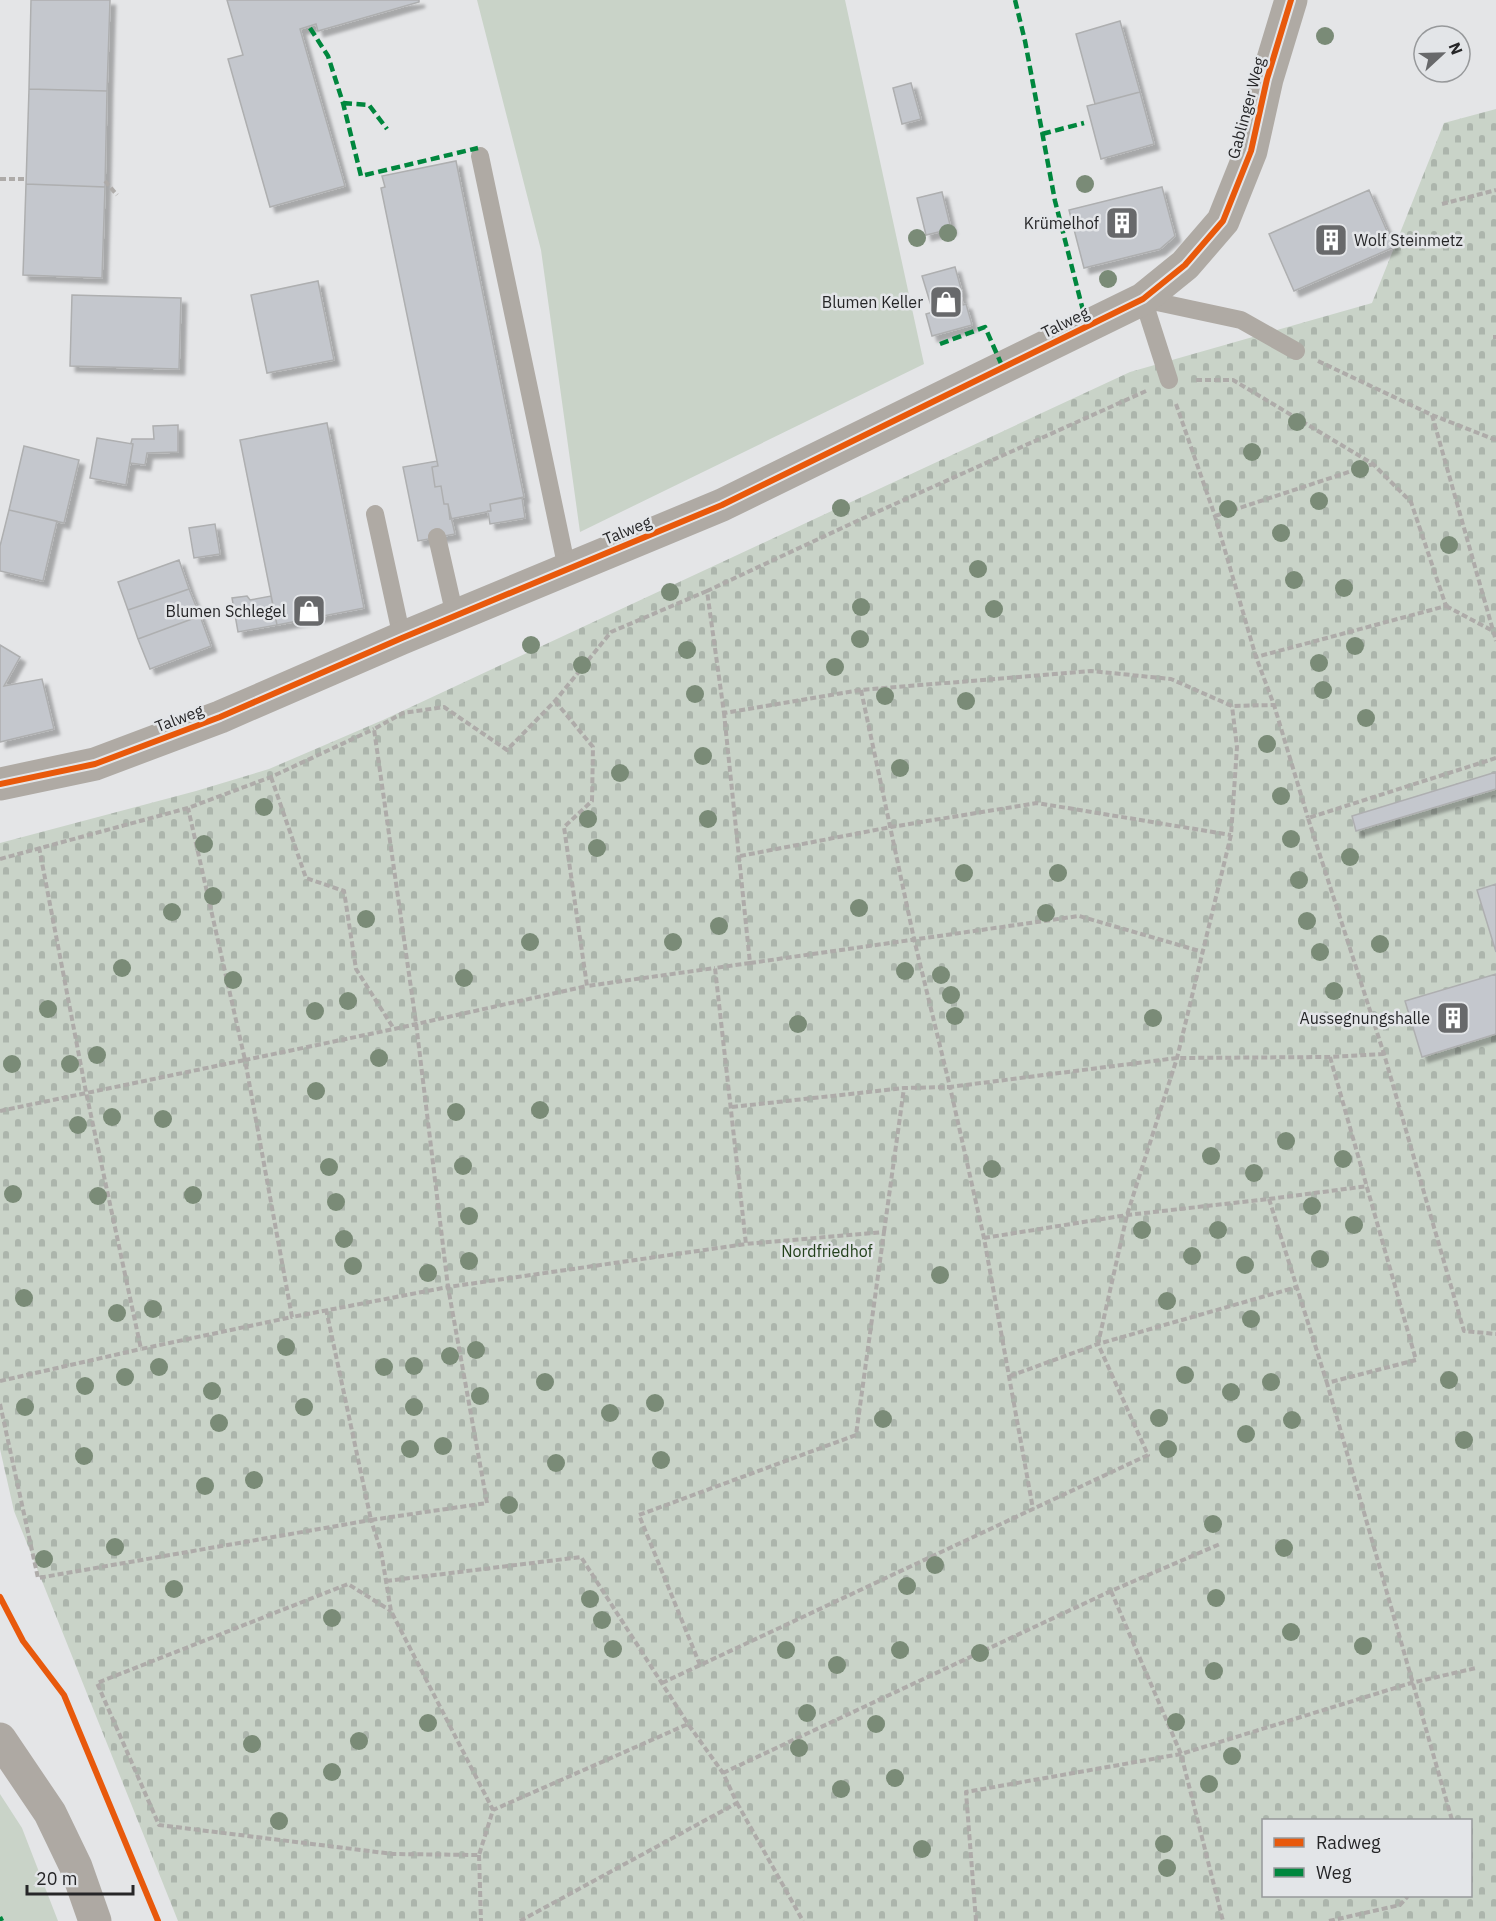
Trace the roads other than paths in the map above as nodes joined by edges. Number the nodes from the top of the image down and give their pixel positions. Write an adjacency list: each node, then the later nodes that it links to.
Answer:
1 (1291, 0): 3 (street, Gablinger Weg)
2 (480, 156): 9 (lane)
3 (1223, 221): 4 (street, Talweg)
4 (1143, 299): 5 (lane); 6 (lane); 9 (street, Talweg)
5 (1296, 351)
6 (1169, 380)
7 (375, 514): 11 (lane)
8 (437, 537): 10 (lane)
9 (567, 569): 10 (street, Talweg)
10 (455, 616): 11 (street, Talweg)
11 (402, 638): 12 (street, Talweg)
12 (0, 784)
13 (0, 1739): 14 (main road)
14 (95, 1921)

